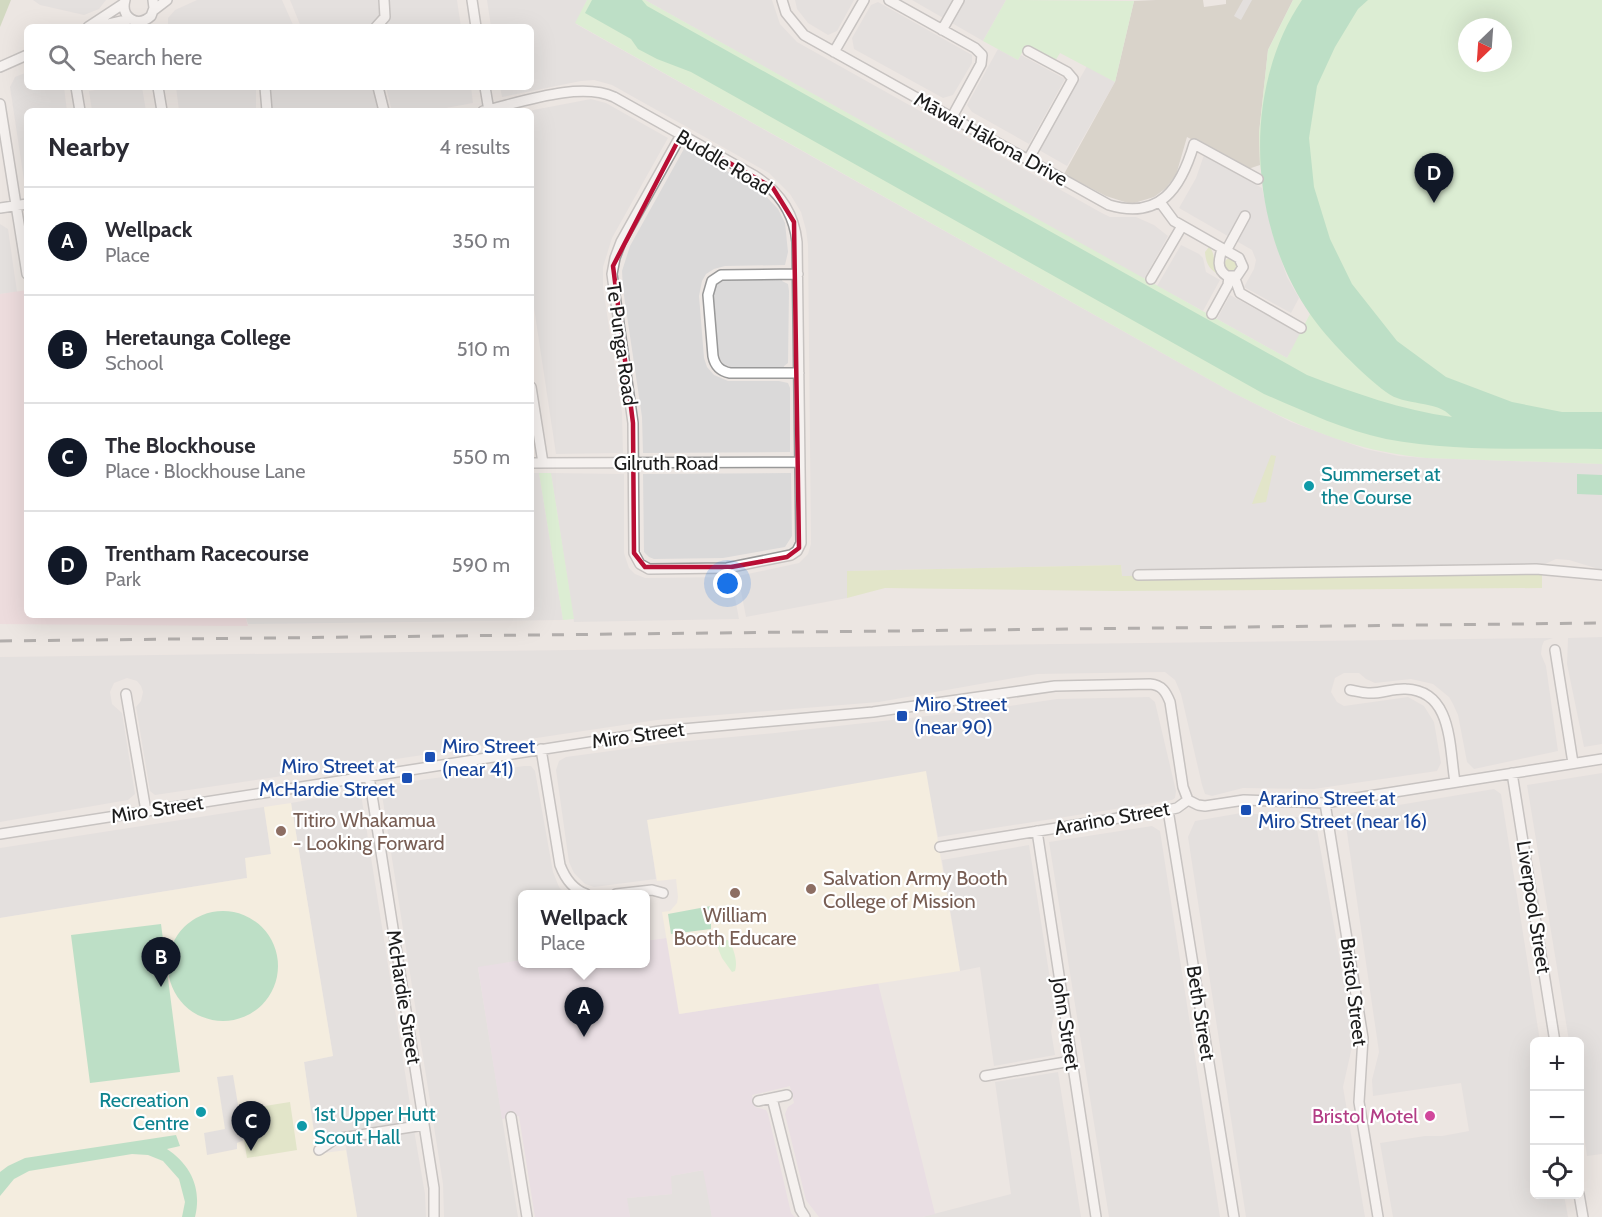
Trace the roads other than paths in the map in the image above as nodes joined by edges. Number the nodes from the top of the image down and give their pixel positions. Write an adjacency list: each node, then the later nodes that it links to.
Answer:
1 (167, 0): 9 (street)
2 (384, 0): 13 (street)
3 (472, 0): 14 (street)
4 (782, 0): 17 (street, Māwai Hākona Drive)
5 (864, 0): 17 (street)
6 (890, 0): 15 (street)
7 (959, 0): 15 (street)
8 (124, 2): 10 (street); 11 (street)
9 (153, 9): 10 (street); 12 (street)
10 (135, 23)
11 (92, 24)
12 (152, 24)
13 (379, 24)
14 (476, 24)
15 (942, 30): 32 (street)
16 (1028, 51): 34 (street)
17 (834, 52): 32 (street, Māwai Hākona Drive)
18 (24, 56): 19 (street)
19 (0, 67)
20 (76, 90): 26 (street)
21 (158, 90): 27 (street)
22 (265, 90): 28 (street)
23 (379, 90): 29 (street)
24 (485, 90): 30 (street)
25 (0, 104): 38 (street)
26 (80, 108)
27 (162, 108)
28 (267, 108)
29 (383, 108)
30 (487, 108)
31 (500, 108): 33 (street, Buddle Road)
32 (952, 117): 34 (street, Māwai Hākona Drive)
33 (681, 135): 44 (street, Buddle Road); 54 (street, Te Punga Road)
34 (1028, 160): 36 (street, Māwai Hākona Drive)
35 (1258, 179): 36 (street)
36 (1160, 202): 41 (street)
37 (24, 205): 38 (street)
38 (16, 206): 39 (street); 43 (street)
39 (0, 208)
40 (1245, 216): 42 (street)
41 (1182, 226): 42 (street); 46 (street)
42 (1224, 250): 45 (street); 45 (street)
43 (24, 255)
44 (798, 274): 49 (street, Buddle Road); 49 (street)
45 (1232, 276): 47 (street); 48 (street)
46 (1151, 279)
47 (1212, 314)
48 (1301, 328)
49 (799, 372): 51 (street, Buddle Road)
50 (534, 406): 53 (street)
51 (800, 462): 54 (street, Gilruth Road); 54 (street, Te Punga Road)
52 (534, 463): 53 (street, Gilruth Road)
53 (543, 463): 54 (street, Gilruth Road)
54 (634, 463)
55 (1138, 574): 56 (street)
56 (1602, 575)
57 (1555, 651): 62 (street)
58 (1350, 690): 65 (street)
59 (126, 694): 69 (street)
60 (542, 749): 64 (street, Miro Street); 66 (street, Miro Street); 73 (street)
61 (1602, 759): 62 (street, Ararino Street)
62 (1573, 763): 63 (street, Ararino Street)
63 (1512, 773): 65 (street, Ararino Street); 76 (street, Liverpool Street)
64 (369, 776): 69 (street, Miro Street); 83 (street, McHardie Street)
65 (1455, 782): 67 (street, Ararino Street)
66 (1188, 800): 67 (street, Ararino Street); 68 (street, Ararino Street)
67 (1325, 803): 91 (street, Bristol Street)
68 (1168, 810): 70 (street, Ararino Street); 90 (street, Beth Street)
69 (146, 811): 71 (street, Miro Street)
70 (1037, 831): 72 (street, Ararino Street); 77 (street, John Street)
71 (0, 834)
72 (940, 847)
73 (579, 890)
74 (650, 890): 75 (street)
75 (663, 892)
76 (1554, 1037)
77 (1071, 1061): 78 (street); 89 (street, John Street)
78 (985, 1076)
79 (787, 1095): 80 (street)
80 (772, 1098): 81 (street); 88 (street)
81 (758, 1101)
82 (511, 1117): 87 (street)
83 (424, 1125): 84 (street); 86 (street, McHardie Street)
84 (319, 1150)
85 (1580, 1199): 92 (street)
86 (434, 1217)
87 (527, 1217)
88 (805, 1217)
89 (1096, 1217)
90 (1234, 1217)
91 (1378, 1217)
92 (1583, 1217)

